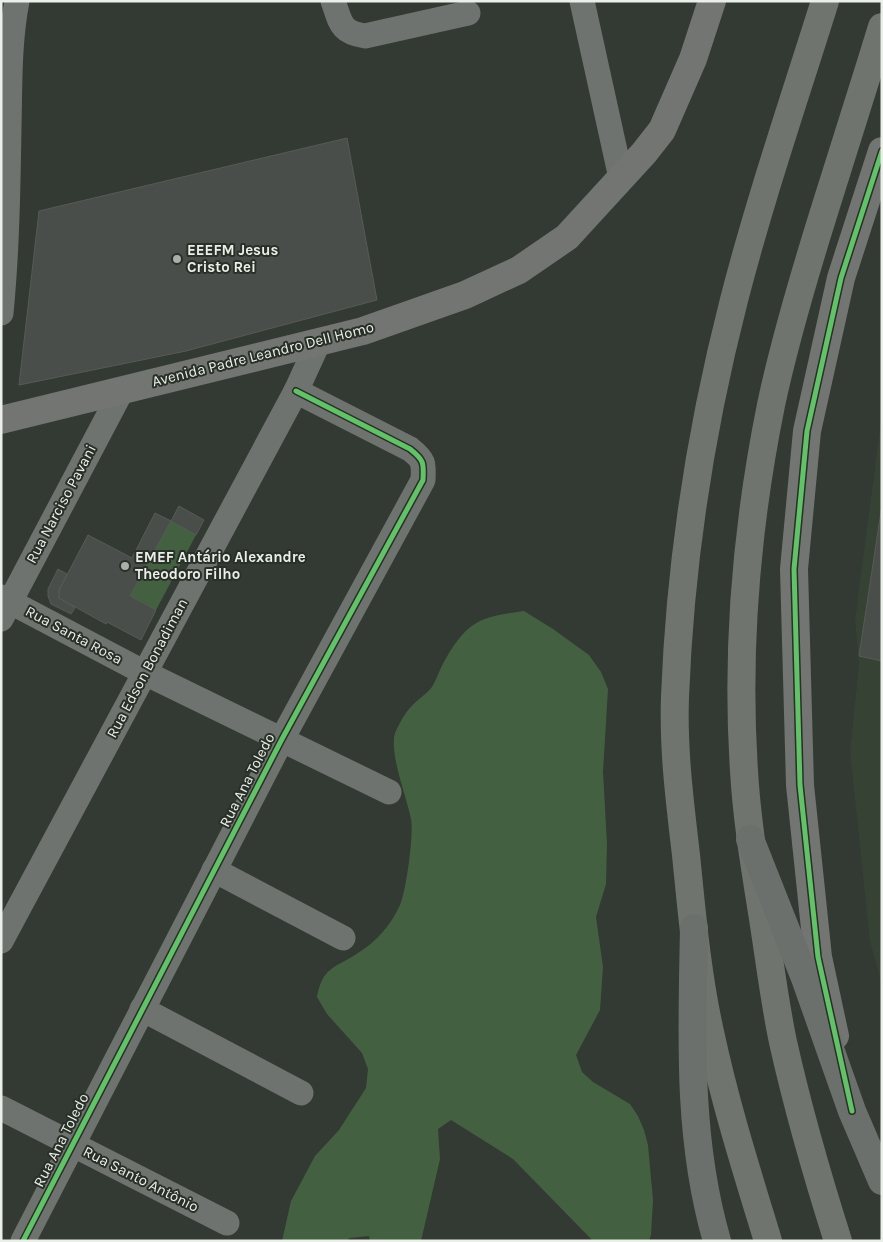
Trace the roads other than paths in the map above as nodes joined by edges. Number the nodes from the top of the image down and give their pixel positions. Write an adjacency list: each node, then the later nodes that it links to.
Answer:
1 (333, 1): 6 (street)
2 (582, 1): 10 (street)
3 (712, 1): 10 (street, Avenida Padre Leandro Dell Homo)
4 (825, 1): 23 (main road)
5 (11, 12): 8 (street)
6 (468, 13)
7 (882, 28): 21 (main road)
8 (6, 93): 11 (street)
9 (882, 151): 29 (street)
10 (621, 178): 13 (street, Avenida Padre Leandro Dell Homo)
11 (4, 259): 12 (street)
12 (1, 313)
13 (319, 341): 14 (street, Avenida Padre Leandro Dell Homo); 15 (street, Rua Edson Bonadiman)
14 (122, 390): 16 (street, Avenida Padre Leandro Dell Homo); 17 (street, Rua Narciso Pavani)
15 (296, 391): 18 (street, Rua Edson Bonadiman); 19 (street, Rua Ana Toledo)
16 (1, 420)
17 (4, 605): 18 (street, Rua Santa Rosa)
18 (145, 673): 19 (street, Rua Santa Rosa); 25 (street, Rua Edson Bonadiman)
19 (282, 739): 20 (street, Rua Santa Rosa); 22 (street, Rua Ana Toledo)
20 (389, 792)
21 (750, 839): 29 (highway); 36 (main road)
22 (214, 870): 24 (street); 26 (street, Rua Ana Toledo)
23 (694, 928): 34 (highway); 35 (main road)
24 (343, 938)
25 (1, 941)
26 (142, 1009): 27 (street); 30 (street, Rua Ana Toledo)
27 (301, 1094)
28 (1, 1108): 30 (street, Rua Santo Antônio)
29 (852, 1111): 31 (highway)
30 (73, 1143): 32 (street, Rua Santo Antônio); 33 (street, Rua Ana Toledo)
31 (882, 1181)
32 (228, 1223)
33 (23, 1241)
34 (717, 1241)
35 (768, 1241)
36 (838, 1241)

